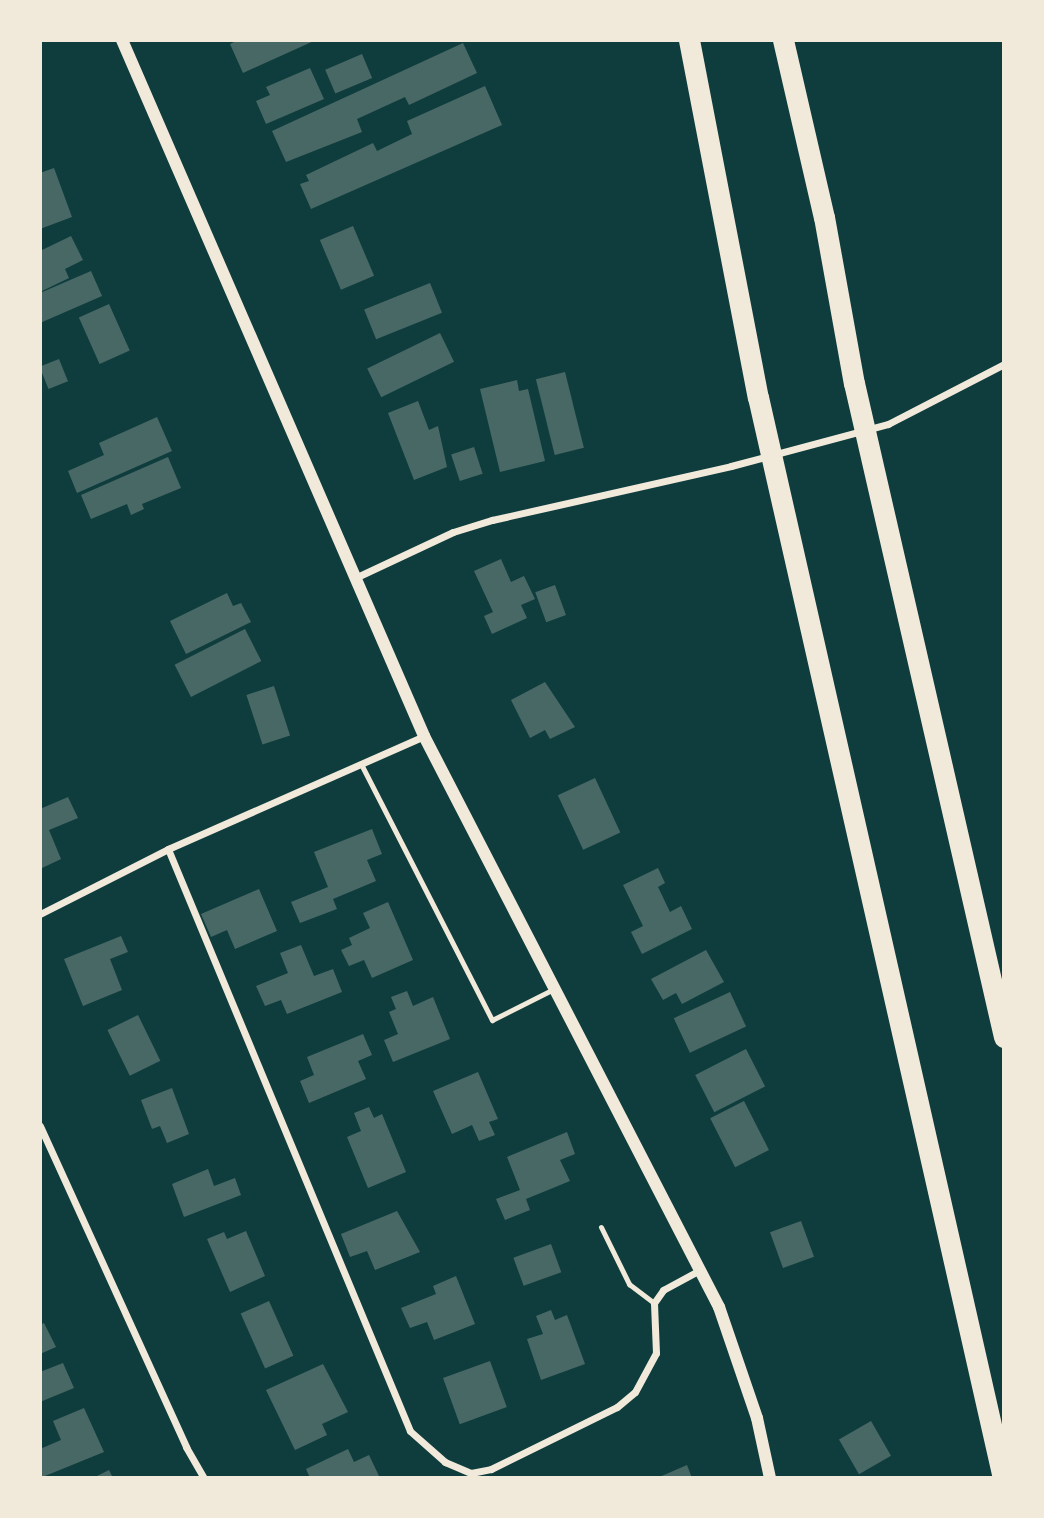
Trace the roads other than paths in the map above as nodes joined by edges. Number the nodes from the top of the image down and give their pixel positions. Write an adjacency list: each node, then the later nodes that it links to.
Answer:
1 (122, 40): 7 (street)
2 (689, 40): 18 (highway)
3 (783, 40): 5 (highway)
4 (795, 40): 5 (highway)
5 (824, 217): 13 (highway)
6 (1004, 364): 7 (street)
7 (357, 577): 8 (street)
8 (424, 736): 9 (street); 12 (street)
9 (361, 764): 10 (street); 12 (lane)
10 (168, 849): 11 (street); 17 (street)
11 (40, 914)
12 (554, 989): 16 (street)
13 (1004, 1037)
14 (40, 1126): 19 (street)
15 (601, 1227): 17 (lane)
16 (700, 1270): 17 (street); 20 (street)
17 (654, 1303)
18 (1003, 1477)
19 (204, 1478)
20 (770, 1478)

